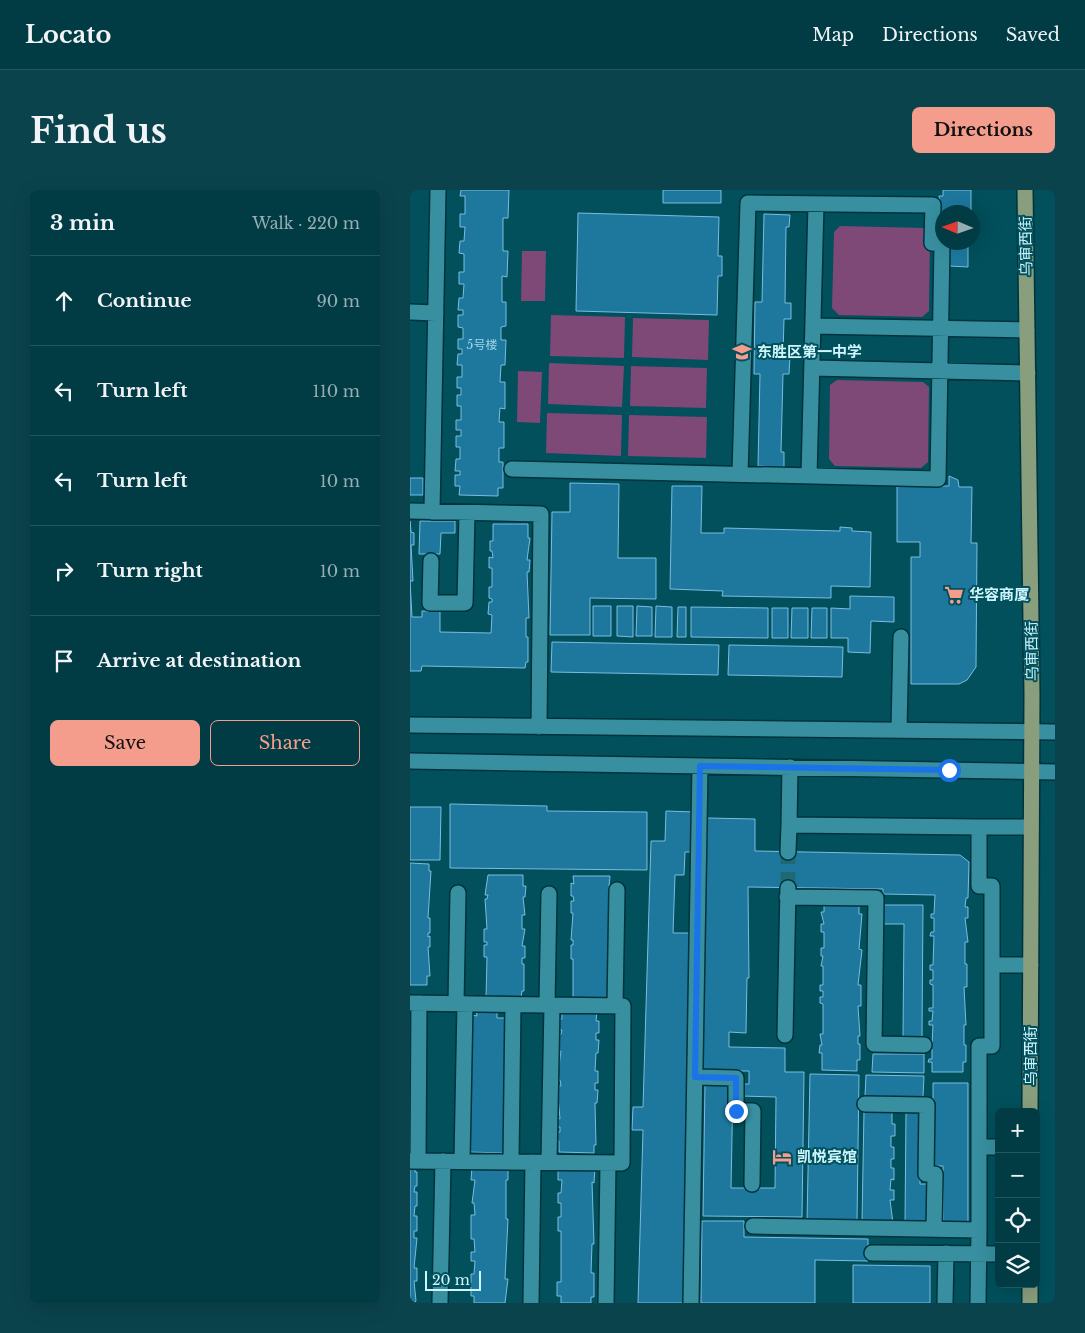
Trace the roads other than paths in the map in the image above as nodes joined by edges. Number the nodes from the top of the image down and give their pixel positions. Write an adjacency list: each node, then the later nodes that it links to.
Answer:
1 (438, 190): 5 (street)
2 (1025, 190): 8 (main road, 乌审西街)
3 (816, 204): 6 (street); 7 (street); 13 (street)
4 (410, 312): 5 (street)
5 (436, 313): 16 (street)
6 (813, 326): 7 (street); 9 (street)
7 (941, 328): 8 (street); 10 (street)
8 (1027, 330): 11 (main road, 乌审西街)
9 (812, 368): 10 (street); 14 (street)
10 (940, 371): 11 (street); 14 (street)
11 (1028, 373): 23 (main road, 乌审西街)
12 (512, 469): 13 (street)
13 (740, 474): 14 (street)
14 (809, 476)
15 (410, 511): 16 (street)
16 (432, 512): 17 (street)
17 (467, 513): 18 (street); 21 (street)
18 (431, 561)
19 (901, 637): 22 (street)
20 (410, 725): 21 (street)
21 (539, 726): 22 (street)
22 (899, 730): 23 (street)
23 (1031, 731): 24 (street); 28 (main road, 乌审西街)
24 (1055, 732)
25 (410, 761): 26 (street)
26 (700, 766): 27 (street); 46 (street)
27 (790, 767): 28 (street); 30 (street)
28 (1031, 772): 29 (street); 32 (main road, 乌审西街)
29 (1055, 772)
30 (789, 825): 31 (street); 33 (street)
31 (979, 827): 32 (street); 37 (street)
32 (1031, 827): 38 (main road, 乌审西街)
33 (788, 852)
34 (617, 890): 43 (street)
35 (458, 893): 40 (street)
36 (549, 894): 42 (street)
37 (992, 965): 38 (street); 49 (street)
38 (1031, 965): 48 (main road, 乌审西街)
39 (415, 1003): 40 (street); 51 (street)
40 (460, 1004): 41 (street); 53 (street)
41 (513, 1005): 42 (street); 54 (street)
42 (549, 1005): 43 (street); 56 (street)
43 (615, 1006): 57 (street)
44 (785, 1035): 45 (street)
45 (924, 1045)
46 (695, 1077): 58 (street); 70 (street)
47 (864, 1104): 60 (street)
48 (1030, 1108)
49 (979, 1147): 50 (street); 61 (street)
50 (995, 1147)
51 (414, 1161): 52 (street)
52 (443, 1161): 53 (street); 67 (street)
53 (462, 1161): 54 (street)
54 (511, 1162): 55 (street)
55 (533, 1162): 56 (street); 68 (street)
56 (550, 1162): 57 (street)
57 (608, 1163): 69 (street)
58 (752, 1184)
59 (753, 1226): 60 (street)
60 (934, 1229): 61 (street)
61 (979, 1230): 64 (street)
62 (872, 1253): 63 (street)
63 (946, 1253): 64 (street); 71 (street)
64 (978, 1254): 65 (street); 72 (street)
65 (995, 1254)
66 (1030, 1288): 73 (main road)
67 (440, 1303)
68 (531, 1303)
69 (606, 1303)
70 (691, 1303)
71 (945, 1303)
72 (978, 1303)
73 (1030, 1303)

